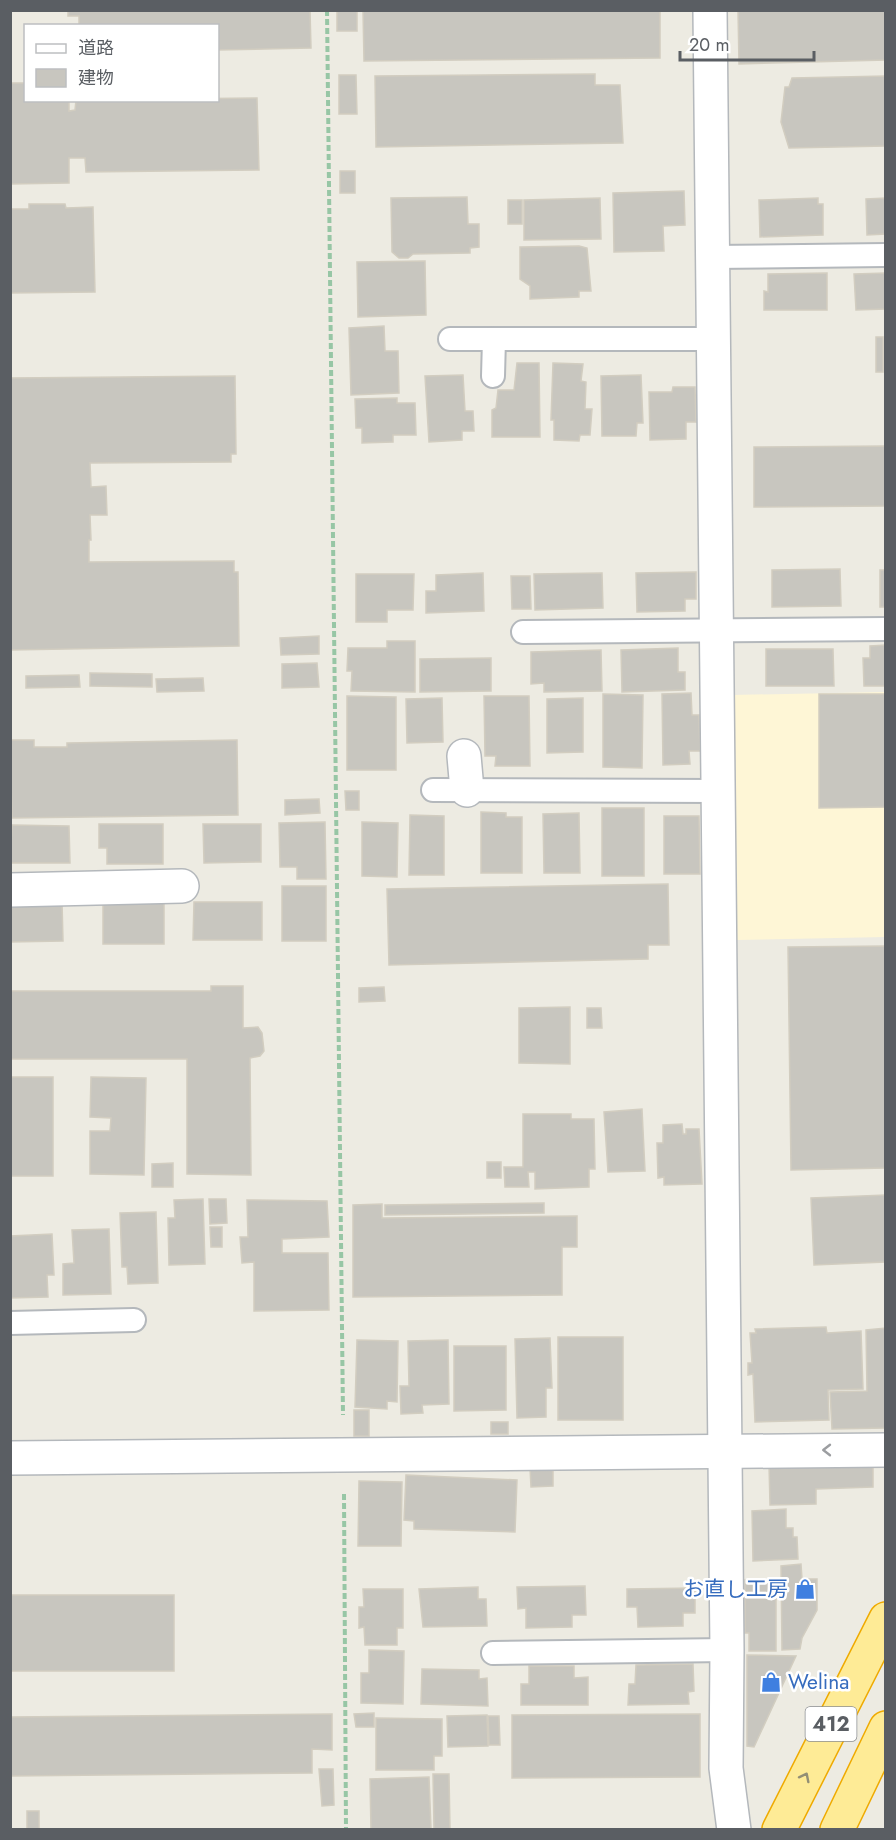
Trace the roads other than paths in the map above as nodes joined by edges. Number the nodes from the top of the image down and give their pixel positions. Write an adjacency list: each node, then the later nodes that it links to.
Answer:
1 (710, 10): 3 (street)
2 (885, 255): 3 (lane)
3 (712, 257): 6 (street)
4 (450, 339): 5 (lane)
5 (494, 339): 6 (lane); 7 (lane)
6 (713, 339): 9 (street)
7 (493, 376)
8 (885, 629): 9 (lane)
9 (716, 631): 10 (lane); 14 (street)
10 (523, 632)
11 (464, 756): 13 (street)
12 (434, 790): 13 (lane)
13 (467, 790): 14 (lane)
14 (718, 791): 19 (street)
15 (182, 886): 16 (street)
16 (10, 890)
17 (134, 1320): 18 (lane)
18 (10, 1323)
19 (725, 1449): 20 (street, one-way to 19); 21 (street); 23 (street)
20 (885, 1450)
21 (10, 1458)
22 (885, 1620): 27 (highway, 412, one-way to 22)
23 (727, 1650): 24 (lane); 26 (street)
24 (493, 1653)
25 (885, 1728): 28 (highway, 412)
26 (734, 1830)
27 (779, 1830)
28 (837, 1830)

